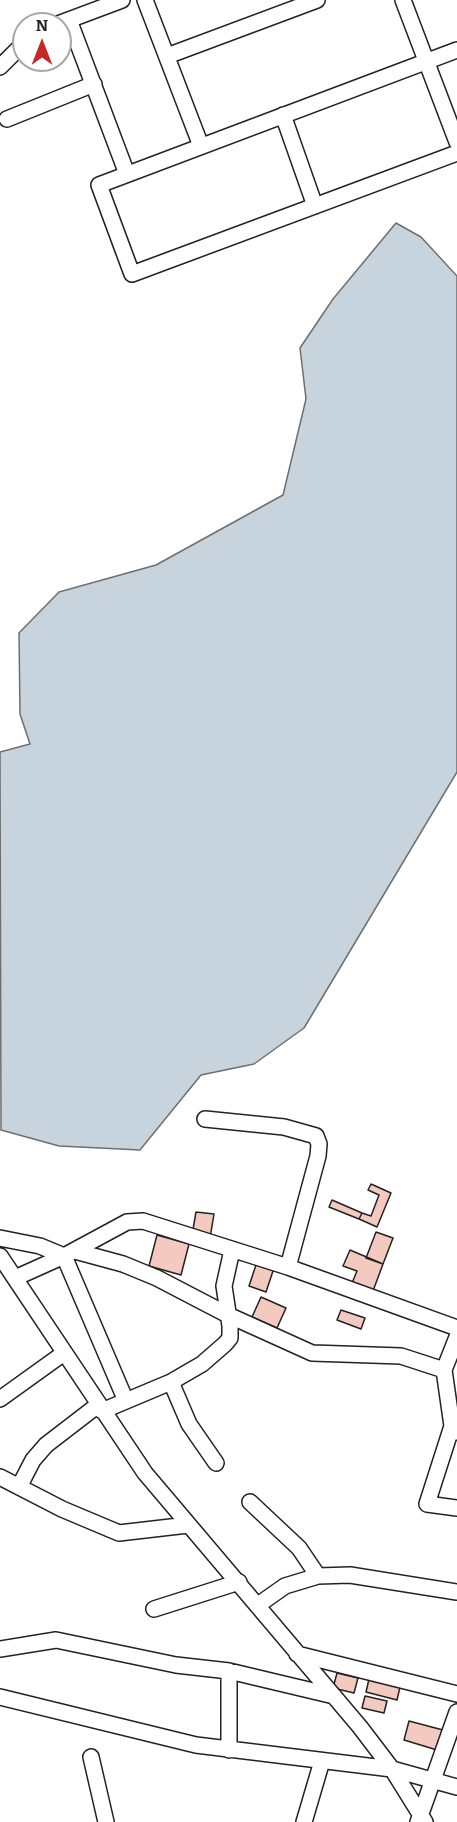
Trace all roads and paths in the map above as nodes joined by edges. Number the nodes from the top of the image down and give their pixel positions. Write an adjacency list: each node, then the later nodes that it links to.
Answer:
1 (122, 0): 5 (street)
2 (145, 0): 9 (street)
3 (317, 0): 9 (street)
4 (403, 0): 10 (street)
5 (72, 19)
6 (72, 40): 12 (street)
7 (457, 50): 10 (street)
8 (12, 55): 11 (street)
9 (167, 56): 16 (street)
10 (426, 62): 13 (street); 15 (street)
11 (0, 67)
12 (94, 84): 14 (street); 18 (street)
13 (283, 116): 16 (street); 19 (street)
14 (7, 119)
15 (457, 142)
16 (201, 146): 18 (street)
17 (457, 153): 19 (street)
18 (128, 174): 19 (street)
19 (315, 206)
20 (205, 1119): 25 (street)
21 (0, 1238): 23 (street)
22 (232, 1250): 23 (street); 25 (street); 27 (street)
23 (69, 1253): 26 (street); 27 (street); 34 (street)
24 (0, 1256): 26 (street)
25 (288, 1267): 28 (street)
26 (15, 1278): 30 (street)
27 (228, 1315): 31 (street); 32 (street)
28 (457, 1328)
29 (457, 1337): 31 (street)
30 (64, 1353): 33 (street); 35 (street)
31 (444, 1371): 36 (street)
32 (171, 1382): 34 (street); 37 (street)
33 (0, 1399)
34 (126, 1401): 35 (street)
35 (100, 1408): 39 (street); 42 (street)
36 (455, 1429): 41 (street)
37 (216, 1463)
38 (0, 1477): 39 (street)
39 (19, 1487): 42 (street)
40 (250, 1502): 43 (street)
41 (457, 1508)
42 (188, 1525): 44 (street)
43 (318, 1576): 45 (street); 46 (street)
44 (239, 1582): 46 (street); 47 (street)
45 (457, 1592)
46 (258, 1605): 49 (street)
47 (154, 1609)
48 (0, 1648): 50 (street)
49 (297, 1654): 51 (street); 52 (street)
50 (229, 1671): 52 (street); 55 (street)
51 (457, 1694)
52 (334, 1696): 58 (street)
53 (0, 1697): 55 (street)
54 (457, 1712): 59 (street)
55 (229, 1750): 57 (street)
56 (91, 1757): 62 (street)
57 (322, 1761): 58 (street); 63 (street)
58 (392, 1770): 59 (street); 61 (street)
59 (433, 1780): 60 (street); 61 (street)
60 (457, 1787)
61 (421, 1820)
62 (106, 1822)
63 (304, 1822)

